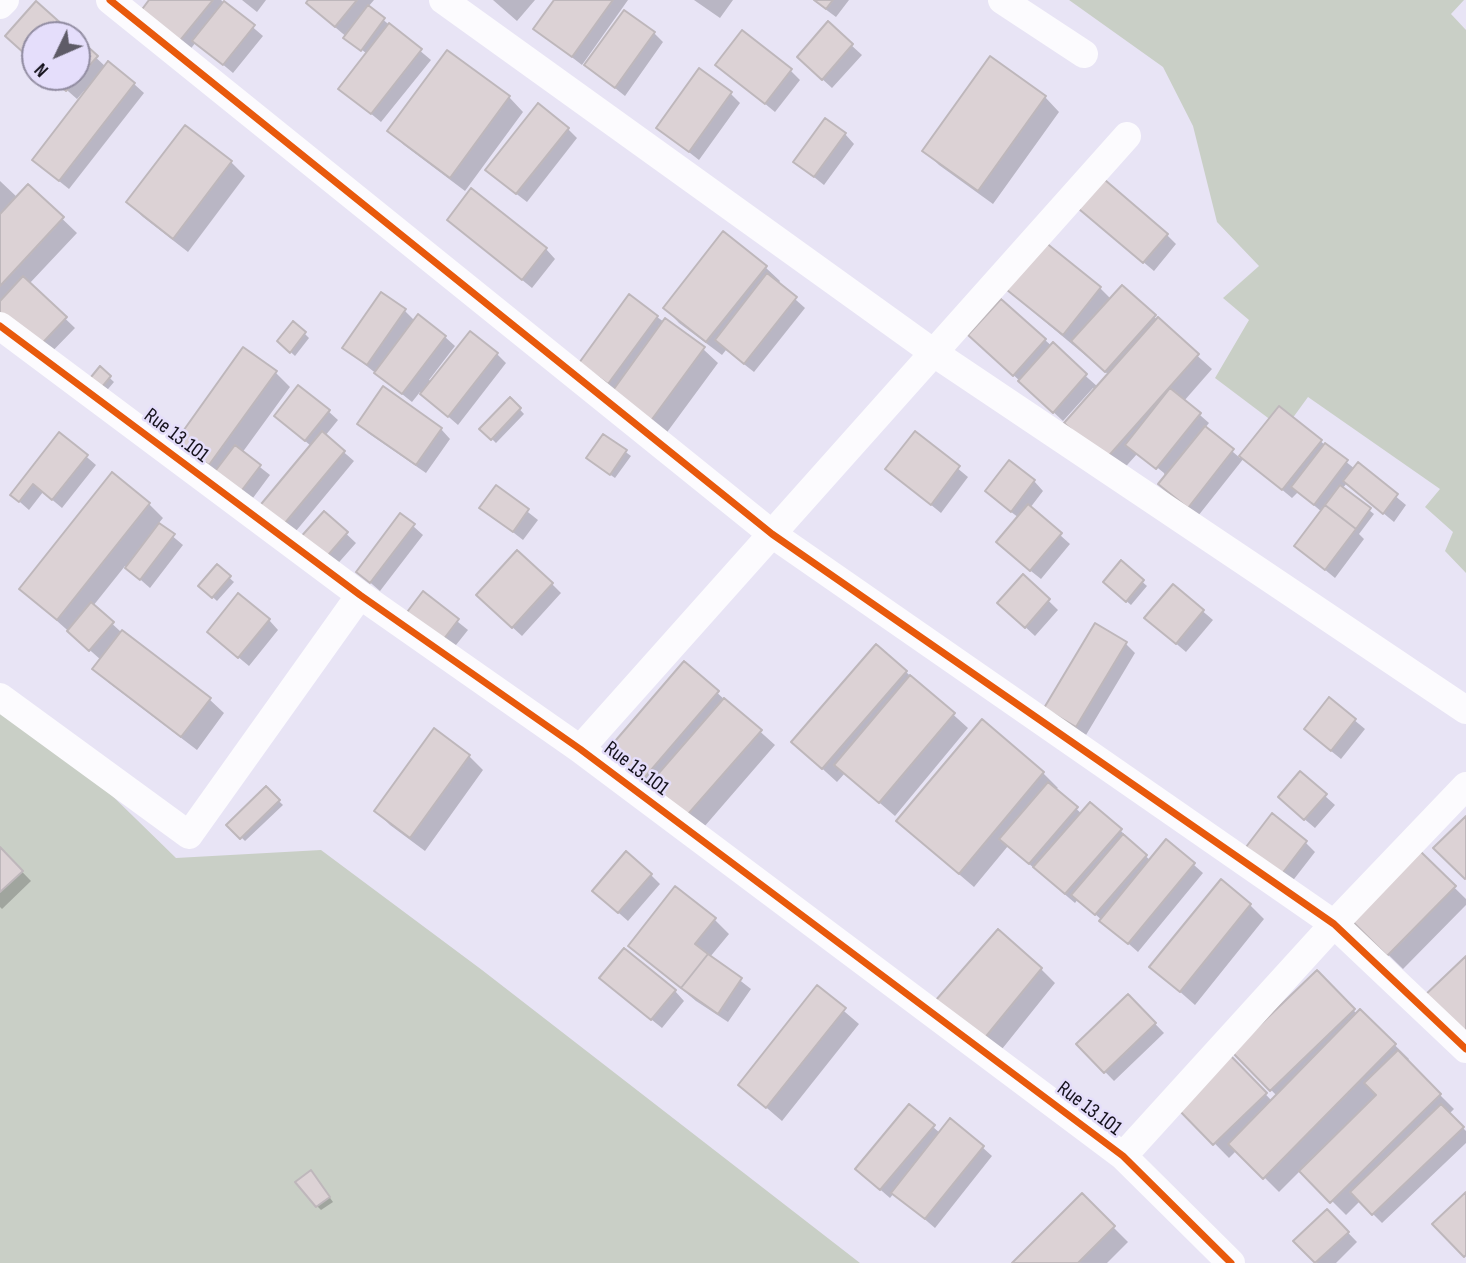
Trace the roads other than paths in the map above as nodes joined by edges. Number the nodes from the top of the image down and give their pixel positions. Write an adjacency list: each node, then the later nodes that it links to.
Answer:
1 (5, 0): 5 (street)
2 (110, 0): 10 (street)
3 (443, 0): 9 (street)
4 (1002, 0): 6 (street)
5 (0, 5)
6 (1084, 54)
7 (1127, 136): 9 (street)
8 (0, 326): 11 (street, Rue 13.101)
9 (934, 353): 10 (street); 13 (street)
10 (772, 534): 14 (street); 16 (street)
11 (360, 596): 12 (street); 14 (street, Rue 13.101)
12 (0, 697)
13 (1466, 710)
14 (580, 749): 18 (street, Rue 13.101)
15 (1466, 786): 16 (street)
16 (1334, 924): 17 (street); 18 (street)
17 (1466, 1049)
18 (1123, 1156): 19 (street, Rue 13.101)
19 (1231, 1263)

